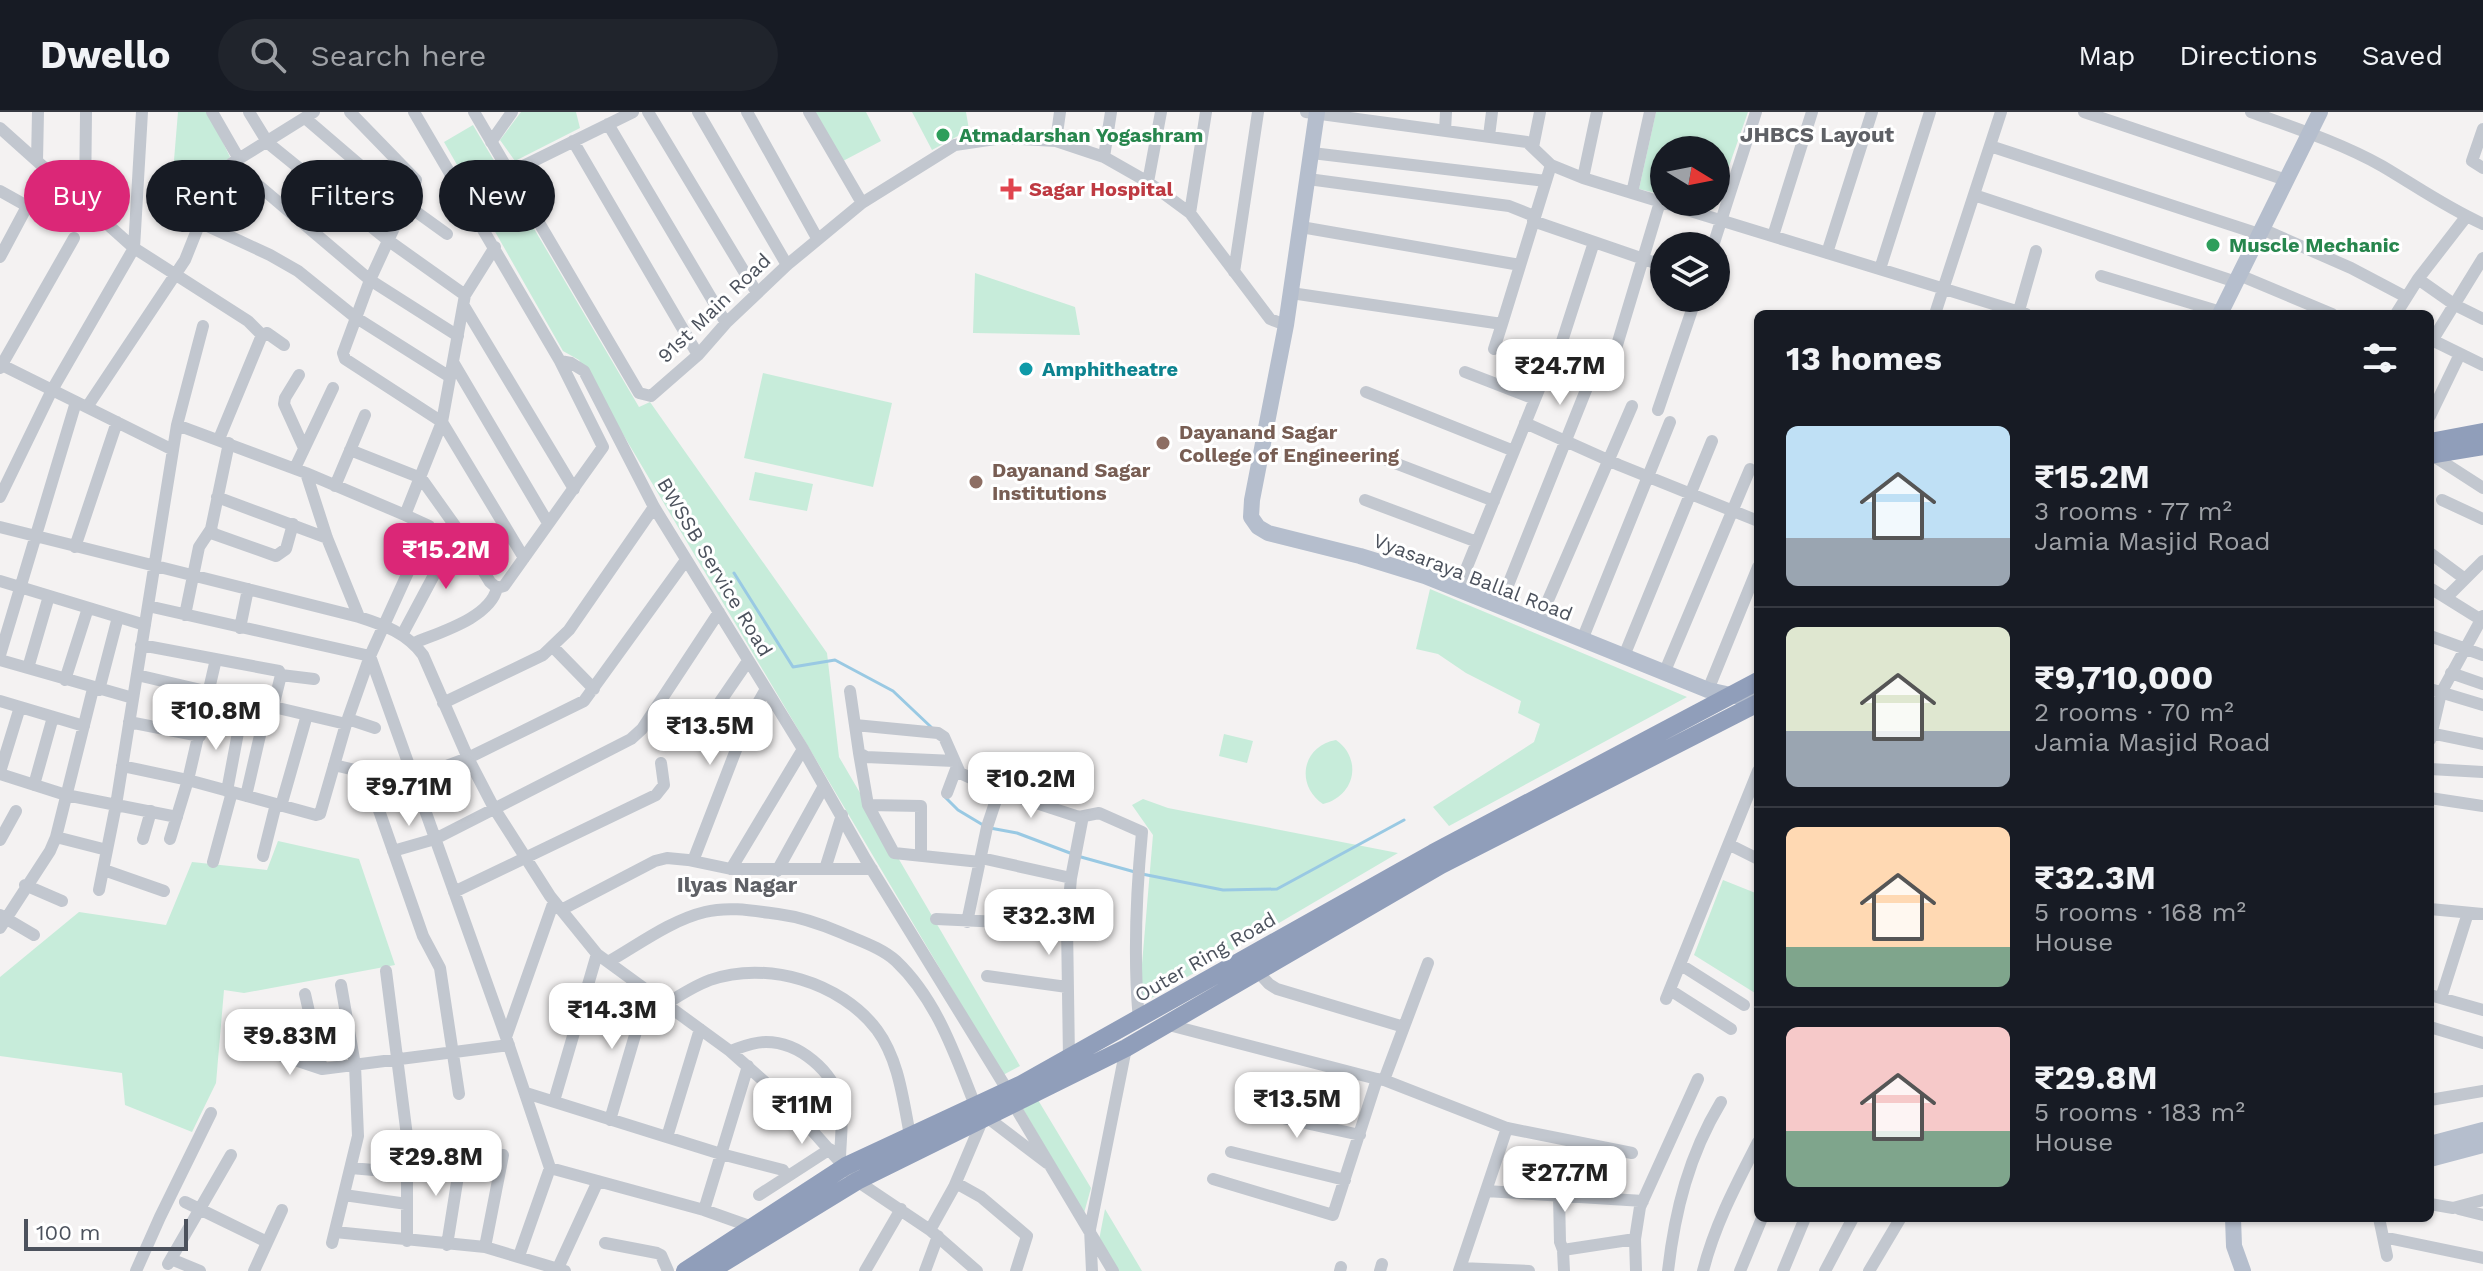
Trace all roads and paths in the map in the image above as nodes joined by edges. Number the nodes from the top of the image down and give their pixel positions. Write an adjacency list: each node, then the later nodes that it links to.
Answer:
1 (38, 112): 51 (street)
2 (86, 112): 52 (street)
3 (142, 112): 97 (street)
4 (212, 112): 53 (street)
5 (249, 112): 45 (street)
6 (350, 112): 56 (street)
7 (414, 112): 96 (street, BWSSB Service Road)
8 (474, 112): 44 (street)
9 (512, 112): 44 (street)
10 (633, 112): 36 (street)
11 (648, 112): 114 (street)
12 (698, 112): 104 (street)
13 (747, 112): 93 (street)
14 (809, 112): 71 (street)
15 (1060, 112): 43 (street)
16 (1111, 112): 49 (street)
17 (1161, 112): 65 (street)
18 (1206, 112): 74 (street)
19 (1258, 112): 107 (street)
20 (1446, 112): 39 (street)
21 (1492, 112): 41 (street)
22 (1540, 112): 47 (street)
23 (1597, 112): 61 (street)
24 (1650, 112): 68 (street)
25 (1756, 112): 80 (street)
26 (1812, 112): 91 (street)
27 (1872, 112): 100 (street)
28 (1930, 112): 106 (street)
29 (2001, 112): 46 (street)
30 (2084, 112): 63 (street)
31 (2251, 112): 40 (street)
32 (2320, 112): 40 (main road)
33 (1313, 113): 35 (street); 48 (main road, Vyasaraya Ballal Road)
34 (310, 114): 45 (street); 55 (street)
35 (1392, 118): 39 (street)
36 (608, 124): 42 (street); 129 (street)
37 (0, 128): 50 (street)
38 (2483, 129): 60 (street)
39 (1445, 131): 41 (street)
40 (2309, 133): 63 (main road); 78 (street)
41 (1489, 136): 47 (street)
42 (573, 141): 58 (street); 140 (street)
43 (1056, 141): 49 (street, 91st Main Road); 71 (street, 91st Main Road)
44 (491, 142): 57 (street)
45 (268, 143): 54 (street); 94 (street)
46 (1990, 146): 69 (street); 83 (street)
47 (1533, 147): 59 (street)
48 (1312, 153): 62 (main road, Vyasaraya Ballal Road); 64 (street)
49 (1104, 157): 65 (street, 91st Main Road)
50 (36, 160)
51 (42, 160)
52 (85, 160)
53 (236, 160)
54 (238, 160)
55 (359, 160)
56 (397, 160)
57 (501, 160)
58 (535, 160)
59 (1551, 165): 61 (street); 64 (street)
60 (2483, 168)
61 (1583, 178): 68 (street)
62 (1308, 179): 79 (street); 82 (main road, Vyasaraya Ballal Road)
63 (2286, 180): 83 (main road)
64 (1546, 181): 79 (street)
65 (1148, 182): 74 (street, 91st Main Road)
66 (265, 187): 112 (street)
67 (0, 191): 72 (street)
68 (1632, 193): 70 (street)
69 (1974, 195): 110 (street); 113 (street)
70 (1650, 199)
71 (862, 203): 93 (street, 91st Main Road)
72 (24, 204)
73 (24, 211): 98 (street)
74 (1190, 213): 107 (street, 91st Main Road)
75 (1656, 216): 102 (street)
76 (1707, 216): 80 (street)
77 (423, 217): 90 (street)
78 (2466, 217): 81 (street); 111 (street)
79 (1534, 218): 95 (street); 105 (street)
80 (1721, 220): 89 (street); 91 (street)
81 (2483, 224)
82 (1301, 227): 105 (street); 115 (main road, Vyasaraya Ballal Road)
83 (2261, 231): 110 (main road); 116 (street)
84 (117, 232): 97 (street)
85 (196, 232): 108 (street)
86 (221, 232): 127 (street)
87 (393, 232): 94 (street)
88 (544, 232): 140 (street, 91st Main Road)
89 (1717, 232)
90 (447, 234)
91 (1773, 236): 100 (street)
92 (74, 238): 144 (street)
93 (817, 238): 104 (street, 91st Main Road)
94 (389, 241): 112 (street); 117 (street)
95 (1594, 242): 102 (street); 154 (street)
96 (495, 247): 117 (street); 141 (street, BWSSB Service Road)
97 (134, 248): 108 (street); 151 (street)
98 (2, 251)
99 (2036, 251): 121 (street)
100 (1827, 253): 106 (street)
101 (2483, 258): 118 (street)
102 (1644, 259): 103 (street); 149 (street)
103 (1650, 261)
104 (787, 265): 114 (street, 91st Main Road)
105 (1520, 265): 130 (street)
106 (1880, 269): 113 (street)
107 (1234, 272): 131 (street, 91st Main Road)
108 (176, 273): 155 (street); 167 (street)
109 (2101, 276): 122 (street)
110 (2237, 278): 123 (main road); 124 (street)
111 (2418, 279): 116 (street); 118 (street)
112 (370, 280): 127 (street); 134 (street)
113 (1943, 289): 119 (street); 120 (street)
114 (757, 293): 129 (street, 91st Main Road)
115 (1291, 293): 130 (street); 131 (main road, Vyasaraya Ballal Road)
116 (2406, 297): 125 (street)
117 (464, 300): 134 (street); 186 (street)
118 (2455, 305): 128 (street); 135 (street)
119 (1936, 310)
120 (2011, 310)
121 (2022, 310)
122 (2210, 310)
123 (2221, 310)
124 (2321, 310)
125 (2398, 310)
126 (1691, 312): 158 (street)
127 (355, 317): 147 (street); 162 (street)
128 (2483, 319)
129 (726, 323): 140 (street, 91st Main Road)
130 (1502, 324): 138 (street)
131 (1286, 325): 219 (main road, Vyasaraya Ballal Road)
132 (203, 326): 165 (street)
133 (267, 333): 137 (street)
134 (458, 336): 142 (street)
135 (2434, 337)
136 (2434, 343): 139 (street)
137 (284, 345)
138 (1494, 349)
139 (2460, 354): 143 (street); 157 (street)
140 (698, 355)
141 (560, 361): 186 (street); 193 (street, BWSSB Service Road)
142 (453, 362): 147 (street); 198 (street)
143 (2483, 365)
144 (1, 366): 151 (street)
145 (1465, 372): 154 (street)
146 (299, 375): 171 (street)
147 (450, 377): 162 (street)
148 (1588, 385): 168 (street)
149 (1605, 385)
150 (333, 388): 171 (street)
151 (52, 390): 155 (street); 188 (street)
152 (1366, 392): 159 (street)
153 (1427, 399): 159 (street)
154 (1535, 399): 164 (street)
155 (82, 405): 161 (street); 203 (street)
156 (1632, 406): 179 (street)
157 (2434, 408)
158 (1658, 410)
159 (1422, 414): 176 (street)
160 (365, 415): 174 (street)
161 (117, 422): 173 (street); 206 (street)
162 (442, 422): 183 (street); 208 (street)
163 (1670, 422): 182 (street)
164 (1525, 423): 168 (street); 176 (street)
165 (177, 425): 167 (street); 173 (street)
166 (2483, 432): 172 (highway)
167 (224, 441): 181 (street); 189 (street)
168 (1565, 441): 179 (street); 223 (street)
169 (1712, 441): 187 (street)
170 (2483, 446): 175 (highway)
171 (304, 448): 181 (street)
172 (2434, 449)
173 (173, 450): 211 (street)
174 (350, 450): 183 (street); 184 (street)
175 (2434, 450)
176 (1514, 451): 192 (street)
177 (2434, 452): 185 (street)
178 (1379, 457): 192 (street)
179 (1608, 461): 182 (street); 231 (street)
180 (1750, 469): 194 (street)
181 (300, 470): 184 (street); 204 (street)
182 (1648, 477): 187 (street); 237 (street)
183 (421, 478): 195 (street); 202 (street)
184 (335, 486): 195 (street)
185 (2483, 488)
186 (574, 489): 198 (street)
187 (1690, 494): 194 (street); 244 (street)
188 (0, 497)
189 (217, 497): 199 (street); 201 (street)
190 (1365, 500): 205 (street)
191 (2442, 500): 197 (street)
192 (1494, 501): 205 (street)
193 (654, 507): 209 (street, BWSSB Service Road); 240 (street)
194 (1732, 510): 196 (street); 249 (street)
195 (405, 515): 233 (street)
196 (1754, 519)
197 (2483, 519)
198 (548, 523): 208 (street)
199 (293, 524): 201 (street); 204 (street)
200 (0, 527): 203 (street)
201 (211, 529): 212 (street)
202 (458, 530): 217 (street); 235 (street)
203 (35, 538): 206 (street); 216 (street)
204 (327, 538): 229 (street)
205 (1477, 542): 219 (street)
206 (75, 547): 211 (street)
207 (2434, 556): 214 (street)
208 (524, 558): 217 (street)
209 (686, 560): 226 (street, BWSSB Service Road); 257 (street)
210 (2483, 561): 214 (street)
211 (154, 566): 212 (street); 224 (street)
212 (192, 574): 218 (street); 227 (street)
213 (1754, 577): 259 (street)
214 (2465, 579): 222 (street)
215 (0, 581): 216 (street)
216 (20, 587): 221 (street); 245 (street)
217 (497, 588): 238 (street)
218 (248, 589): 229 (street); 234 (street)
219 (1458, 589): 223 (main road, Vyasaraya Ballal Road)
220 (2434, 590): 222 (street)
221 (49, 596): 225 (street); 248 (street)
222 (2447, 597): 230 (street)
223 (1500, 605): 231 (main road, Vyasaraya Ballal Road)
224 (148, 606): 227 (street); 232 (street)
225 (88, 608): 228 (street); 254 (street)
226 (719, 612): 247 (street, BWSSB Service Road); 312 (street)
227 (185, 615): 234 (street)
228 (118, 617): 232 (street); 256 (street)
229 (359, 617): 233 (street)
230 (2482, 619): 241 (street)
231 (1539, 621): 237 (main road, Vyasaraya Ballal Road)
232 (145, 625): 239 (street)
233 (383, 625): 235 (street); 243 (street)
234 (240, 628): 243 (street)
235 (402, 635): 238 (street)
236 (2434, 637): 241 (street)
237 (1582, 640): 244 (main road, Vyasaraya Ballal Road)
238 (414, 643): 269 (street)
239 (141, 645): 246 (street); 251 (street)
240 (553, 647): 257 (street); 269 (street)
241 (2465, 647): 242 (street); 250 (street)
242 (2483, 655)
243 (370, 656): 277 (street); 297 (street)
244 (1624, 656): 249 (main road, Vyasaraya Ballal Road)
245 (0, 657): 248 (street)
246 (216, 659): 252 (street); 263 (street)
247 (748, 661): 258 (street, BWSSB Service Road); 285 (street)
248 (28, 668): 254 (street)
249 (1665, 671): 259 (main road, Vyasaraya Ballal Road)
250 (2451, 673): 255 (street); 262 (street)
251 (137, 675): 263 (street); 266 (street)
252 (281, 675): 253 (street); 271 (street)
253 (314, 679)
254 (65, 680): 256 (street)
255 (2483, 684)
256 (96, 689): 266 (street); 281 (street)
257 (594, 689): 289 (street)
258 (766, 689): 287 (street, BWSSB Service Road); 332 (street)
259 (1708, 690): 265 (main road, Vyasaraya Ballal Road)
260 (850, 691): 280 (street)
261 (1754, 691): 265 (highway, Outer Ring Road)
262 (2436, 691): 270 (street); 272 (street)
263 (209, 692): 268 (street); 274 (street)
264 (1754, 692): 358 (highway, Outer Ring Road)
265 (1732, 695): 368 (highway, Outer Ring Road)
266 (133, 698): 278 (street)
267 (0, 701): 273 (street)
268 (248, 701): 271 (street); 279 (street)
269 (443, 703): 289 (street)
270 (2483, 705)
271 (270, 706): 275 (street); 303 (street)
272 (2434, 706)
273 (20, 707): 276 (street); 296 (street)
274 (204, 714): 279 (street); 284 (street)
275 (307, 715): 277 (street); 309 (street)
276 (53, 717): 281 (street); 300 (street)
277 (347, 721): 282 (street); 292 (street)
278 (129, 722): 284 (street); 293 (street)
279 (240, 724): 303 (street)
280 (855, 725): 288 (street); 291 (street)
281 (84, 726): 305 (street)
282 (375, 728)
283 (2434, 735): 286 (street)
284 (200, 736): 298 (street)
285 (656, 740)
286 (2483, 744)
287 (803, 749): 301 (street, BWSSB Service Road); 334 (street)
288 (859, 753): 291 (street); 310 (street)
289 (468, 758): 297 (street); 312 (street)
290 (661, 763): 331 (street)
291 (955, 764): 302 (street); 304 (street)
292 (334, 765): 309 (street); 326 (street)
293 (122, 766): 298 (street); 308 (street)
294 (2434, 769): 295 (street)
295 (2483, 772)
296 (0, 773): 300 (street)
297 (414, 778): 322 (street)
298 (188, 780): 303 (street); 317 (street)
299 (1754, 782): 307 (street)
300 (34, 785): 305 (street)
301 (824, 786): 316 (street, BWSSB Service Road); 338 (street)
302 (999, 791): 318 (street); 327 (street)
303 (235, 793): 309 (street); 333 (street)
304 (947, 793)
305 (66, 795): 308 (street); 319 (street)
306 (2434, 799): 311 (street)
307 (1746, 803): 313 (street); 324 (street)
308 (116, 805): 315 (street); 325 (street)
309 (278, 805): 328 (street)
310 (868, 805): 329 (street); 329 (street)
311 (2483, 806)
312 (494, 808): 322 (street); 331 (street)
313 (1754, 808)
314 (16, 811): 323 (street)
315 (151, 811): 317 (street); 320 (street)
316 (842, 815): 335 (street); 336 (street, BWSSB Service Road)
317 (177, 817): 321 (street)
318 (1079, 817): 339 (street); 368 (street)
319 (56, 837): 325 (street); 340 (street)
320 (143, 839)
321 (170, 839)
322 (435, 839): 326 (street); 343 (street)
323 (0, 840)
324 (1730, 845): 330 (street); 356 (street)
325 (107, 850): 337 (street)
326 (393, 851): 379 (street)
327 (981, 855): 329 (street); 339 (street); 351 (street)
328 (263, 856)
329 (921, 856)
330 (1754, 857)
331 (526, 859): 343 (street); 345 (street)
332 (693, 861): 334 (street); 345 (street)
333 (213, 862)
334 (731, 869): 338 (street)
335 (825, 869): 336 (street); 338 (street)
336 (872, 869): 390 (street, BWSSB Service Road)
337 (104, 870): 341 (street); 342 (street)
338 (777, 871)
339 (1071, 878): 352 (street)
340 (25, 885): 344 (street); 350 (street)
341 (99, 890)
342 (164, 891)
343 (454, 892): 375 (street)
344 (62, 901)
345 (558, 905): 354 (street); 375 (street)
346 (2434, 910): 347 (street)
347 (2468, 913): 348 (street); 364 (street)
348 (2483, 914)
349 (936, 919): 351 (street)
350 (2, 920): 353 (street)
351 (967, 922): 352 (street)
352 (1067, 925): 361 (street)
353 (34, 935)
354 (602, 958): 362 (street); 392 (street); 396 (street)
355 (1428, 963): 371 (street)
356 (1681, 965): 366 (street); 374 (street)
357 (386, 971): 380 (street)
358 (1259, 973): 370 (highway, Outer Ring Road); 371 (street)
359 (987, 976): 361 (street)
360 (341, 985): 382 (street)
361 (1067, 987): 381 (street)
362 (648, 991): 365 (street); 397 (street)
363 (305, 994): 384 (street)
364 (2435, 996): 367 (street)
365 (666, 1004): 373 (street); 400 (street)
366 (1744, 1005)
367 (2482, 1006)
368 (1139, 1020): 381 (highway, Outer Ring Road)
369 (279, 1025): 384 (street)
370 (1169, 1025): 377 (highway, Outer Ring Road); 385 (street)
371 (1404, 1027): 385 (street)
372 (2434, 1028): 376 (street)
373 (700, 1029): 378 (street); 402 (street)
374 (1731, 1029)
375 (508, 1041): 379 (street); 388 (street)
376 (2483, 1043)
377 (1126, 1048): 390 (highway, Outer Ring Road); 446 (street)
378 (730, 1051): 383 (street); 417 (street)
379 (453, 1054): 380 (street); 389 (street)
380 (399, 1058): 382 (street); 419 (street)
381 (1069, 1059): 390 (highway, Outer Ring Road)
382 (355, 1065): 384 (street); 415 (street)
383 (748, 1066): 405 (street); 409 (street)
384 (322, 1069)
385 (1381, 1079): 398 (street); 401 (street)
386 (1698, 1079): 429 (street)
387 (2483, 1091): 391 (street)
388 (526, 1093): 392 (street); 416 (street)
389 (459, 1094)
390 (1011, 1098): 396 (highway, Outer Ring Road); 414 (street, BWSSB Service Road)
391 (2434, 1099)
392 (554, 1101): 397 (street)
393 (1721, 1102): 477 (street)
394 (1242, 1109): 401 (street)
395 (211, 1113): 461 (street)
396 (981, 1115): 400 (highway, Outer Ring Road); 414 (street); 417 (highway, Outer Ring Road); 423 (street)
397 (610, 1120): 402 (street)
398 (1507, 1128): 408 (street); 424 (street)
399 (2483, 1130): 403 (main road)
400 (910, 1135): 417 (highway, Outer Ring Road)
401 (1360, 1135): 421 (street)
402 (667, 1137): 409 (street)
403 (2434, 1143)
404 (2483, 1145): 413 (main road)
405 (830, 1149): 417 (street); 426 (street)
406 (1754, 1150): 478 (street)
407 (1231, 1152): 421 (street)
408 (1632, 1153)
409 (721, 1154): 418 (street); 437 (street)
410 (231, 1155): 434 (street)
411 (503, 1155): 454 (street)
412 (461, 1157): 453 (street)
413 (2434, 1158)
414 (1052, 1167): 446 (street, BWSSB Service Road)
415 (351, 1168): 419 (street); 425 (street)
416 (550, 1168): 422 (street); 456 (street)
417 (848, 1169): 435 (street); 445 (highway, Outer Ring Road); 466 (highway, Outer Ring Road)
418 (783, 1170)
419 (407, 1173): 431 (street)
420 (1213, 1179): 421 (street)
421 (1345, 1180)
422 (598, 1181): 437 (street); 460 (street)
423 (956, 1183): 447 (street); 470 (street)
424 (1486, 1191): 427 (street); 459 (street)
425 (344, 1195): 431 (street); 450 (street)
426 (759, 1195)
427 (1559, 1195): 429 (street); 455 (street)
428 (2483, 1200): 433 (street)
429 (1643, 1201): 449 (street)
430 (185, 1202): 434 (street)
431 (407, 1204): 450 (street)
432 (2434, 1205): 433 (street)
433 (2453, 1208): 438 (street)
434 (199, 1209): 451 (street); 462 (street)
435 (901, 1209): 447 (street); 467 (street)
436 (282, 1210): 451 (street)
437 (704, 1210): 445 (street)
438 (2483, 1215)
439 (1760, 1222): 479 (street)
440 (1803, 1222): 480 (street)
441 (1851, 1222): 481 (street)
442 (1898, 1222): 482 (street)
443 (2233, 1222): 483 (main road)
444 (2380, 1222): 448 (street)
445 (752, 1227): 465 (highway, Outer Ring Road)
446 (1090, 1229): 471 (street); 472 (street, BWSSB Service Road)
447 (934, 1233): 468 (street); 469 (street)
448 (2383, 1237): 457 (street); 458 (street)
449 (1635, 1239): 455 (street); 476 (street)
450 (407, 1241): 453 (street)
451 (267, 1242): 463 (street)
452 (605, 1243): 464 (street)
453 (447, 1245): 454 (street)
454 (485, 1247): 456 (street)
455 (1563, 1250): 475 (street)
456 (519, 1256): 460 (street)
457 (2387, 1256)
458 (2483, 1258)
459 (1460, 1269): 473 (street)
460 (561, 1270)
461 (136, 1271)
462 (200, 1271)
463 (254, 1271)
464 (668, 1271)
465 (685, 1271)
466 (710, 1271)
467 (865, 1271)
468 (925, 1271)
469 (976, 1271)
470 (1016, 1271)
471 (1092, 1271)
472 (1113, 1271)
473 (1519, 1271): 474 (street)
474 (1529, 1271)
475 (1564, 1271)
476 (1636, 1271)
477 (1668, 1271)
478 (1703, 1271)
479 (1740, 1271)
480 (1783, 1271)
481 (1825, 1271)
482 (1869, 1271)
483 (2243, 1271)

